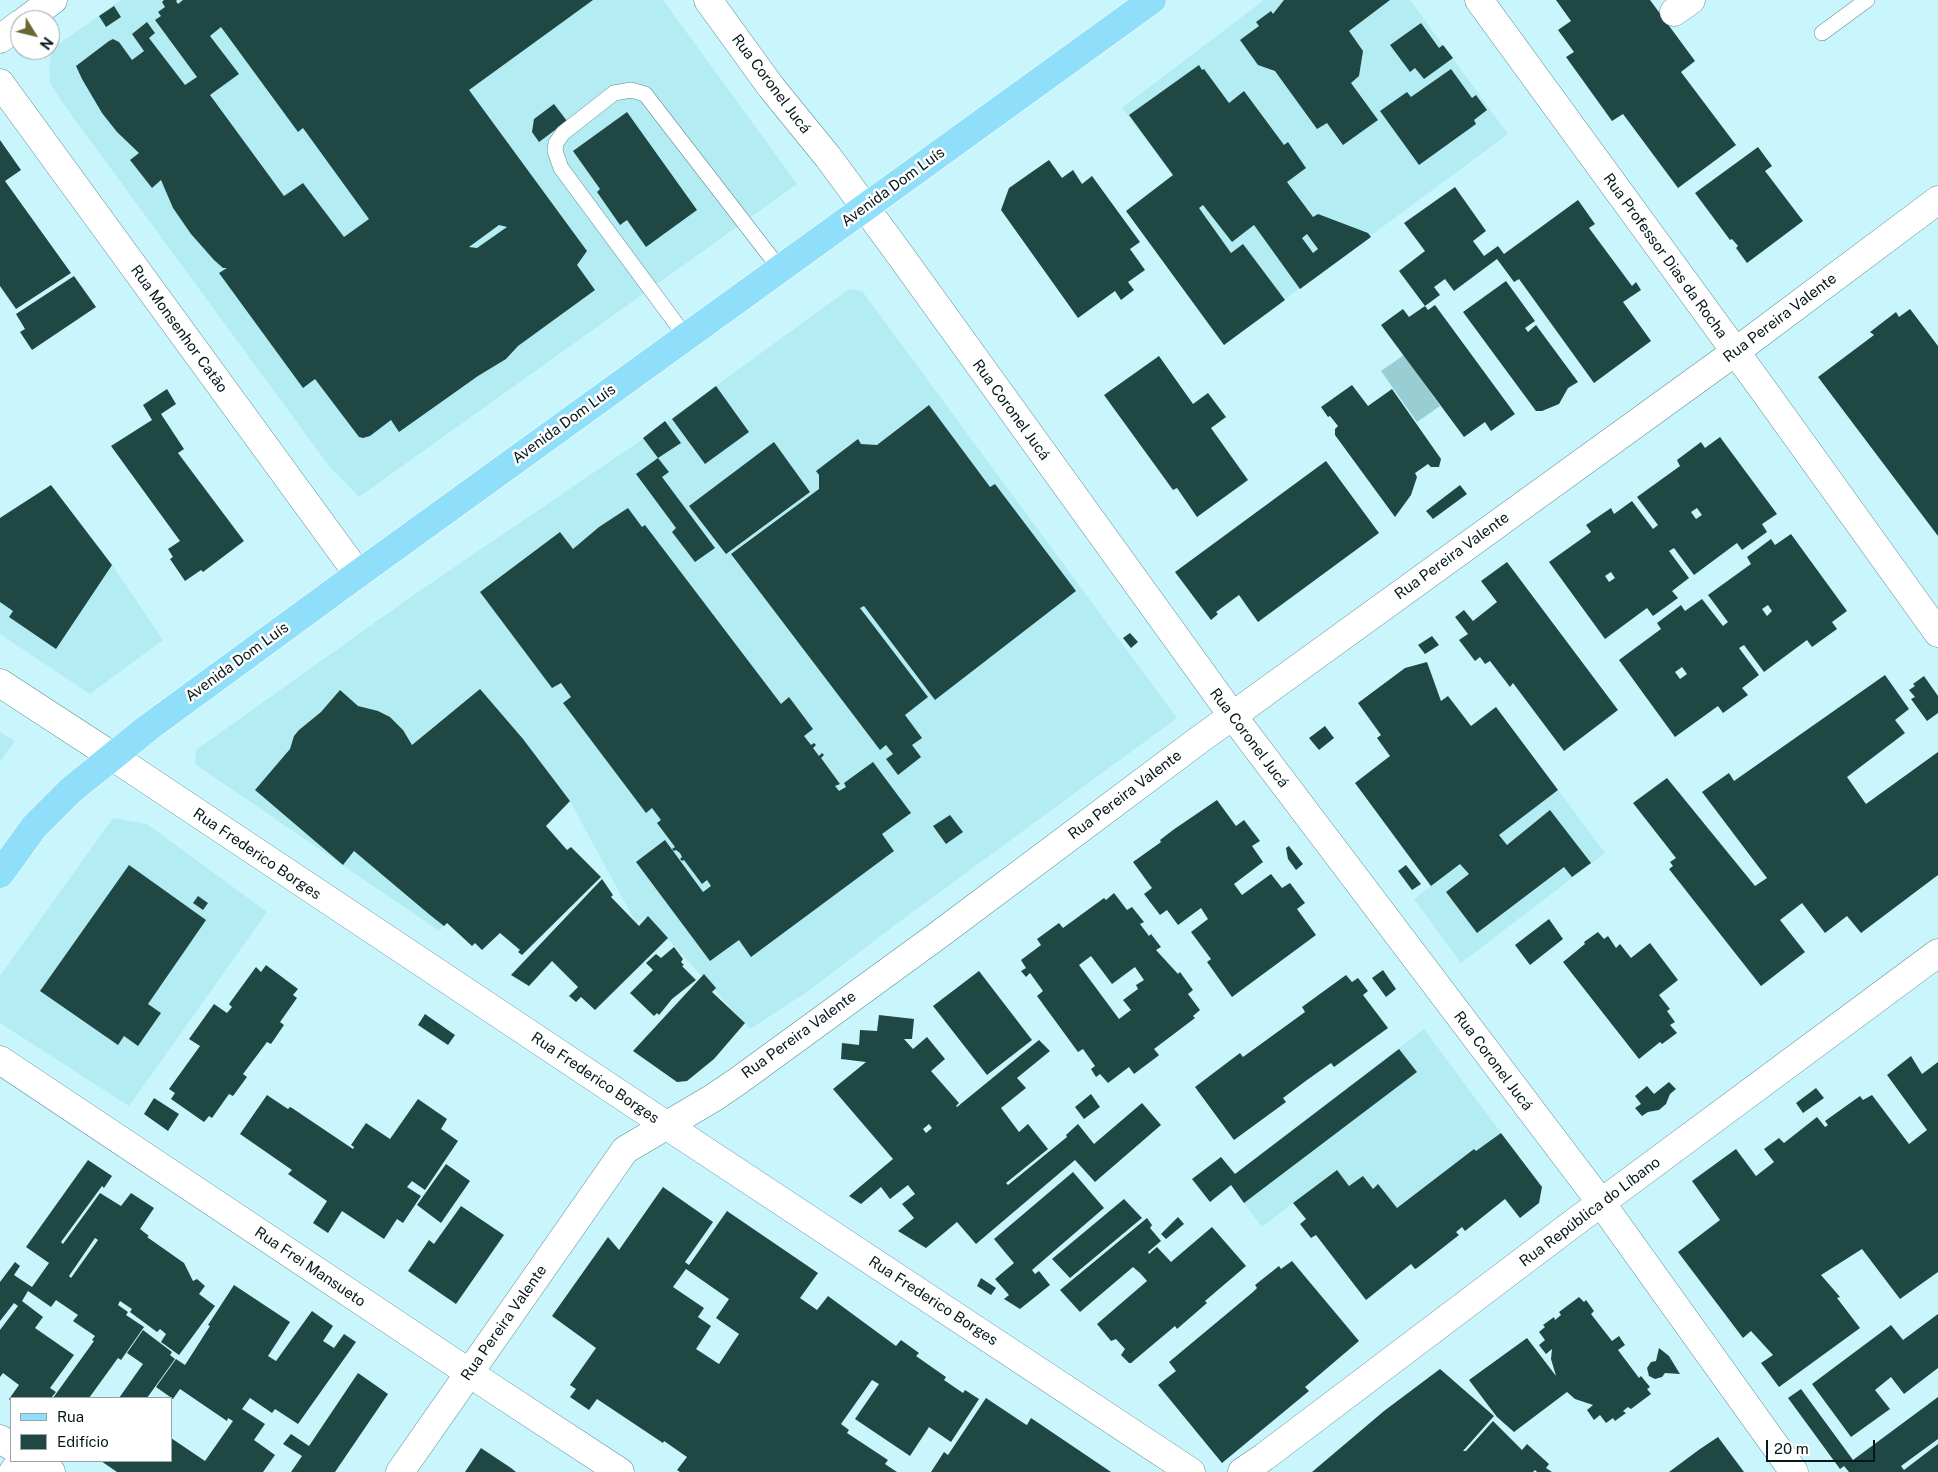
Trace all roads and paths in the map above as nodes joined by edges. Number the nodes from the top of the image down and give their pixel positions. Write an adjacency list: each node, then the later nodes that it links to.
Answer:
1 (53, 0): 6 (street)
2 (708, 0): 10 (street, Rua Coronel Jucá)
3 (1152, 0): 10 (main road, Avenida Dom Luís)
4 (1479, 0): 13 (street, Rua Professor Dias da Rocha)
5 (1867, 0): 7 (lane)
6 (40, 10)
7 (1822, 33)
8 (0, 83): 14 (street, Rua Monsenhor Catão)
9 (1938, 200): 13 (street, Rua Pereira Valente)
10 (865, 208): 11 (main road, Avenida Dom Luís); 17 (street, Rua Coronel Jucá)
11 (780, 269): 12 (main road, Avenida Dom Luís); 12 (lane)
12 (686, 337): 14 (main road, Avenida Dom Luís)
13 (1735, 352): 15 (street, Rua Professor Dias da Rocha); 17 (street, Rua Pereira Valente)
14 (358, 574): 18 (main road, Avenida Dom Luís)
15 (1938, 633)
16 (0, 683): 18 (street, Rua Frederico Borges)
17 (1232, 715): 22 (street, Rua Pereira Valente); 23 (street, Rua Coronel Jucá)
18 (112, 756): 19 (main road, Avenida Dom Luís); 22 (street, Rua Frederico Borges)
19 (0, 874)
20 (1938, 953): 23 (street, Rua República do Líbano)
21 (0, 1060): 24 (street, Rua Frei Mansueto)
22 (666, 1126): 24 (street, Rua Pereira Valente); 29 (street, Rua Frederico Borges)
23 (1602, 1204): 30 (street, Rua República do Líbano); 31 (street, Rua Coronel Jucá)
24 (468, 1372): 27 (street, Rua Pereira Valente); 28 (street, Rua Frei Mansueto)
25 (36, 1462): 26 (street)
26 (51, 1472)
27 (400, 1472)
28 (620, 1472)
29 (1190, 1472)
30 (1242, 1472)
31 (1794, 1472)

